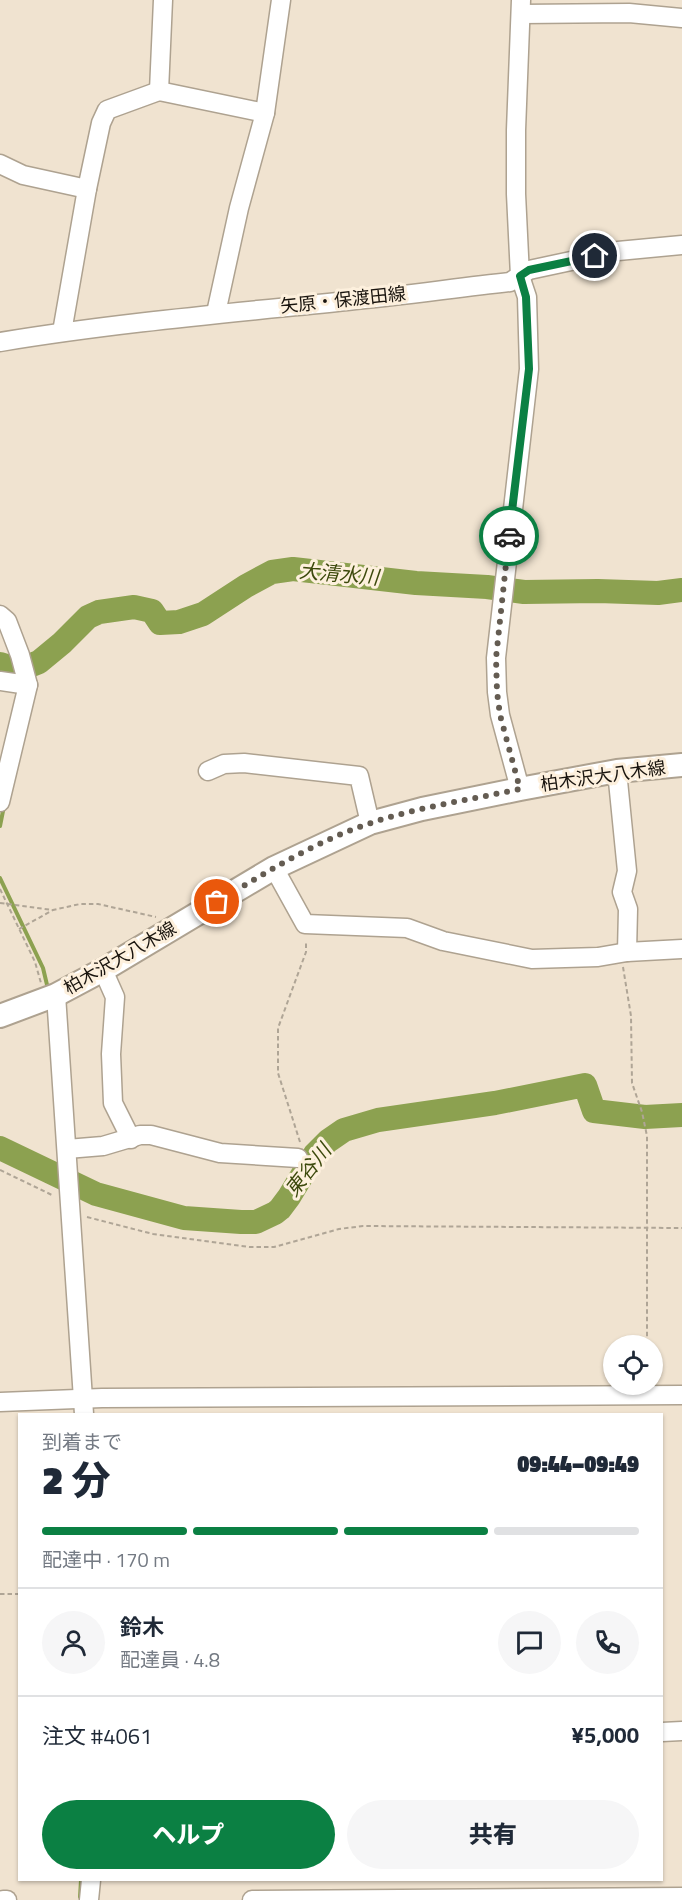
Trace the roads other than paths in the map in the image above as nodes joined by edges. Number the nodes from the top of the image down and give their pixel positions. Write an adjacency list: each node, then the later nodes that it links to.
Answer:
1 (163, 0): 6 (street)
2 (281, 0): 7 (street)
3 (521, 7): 4 (street); 11 (street)
4 (597, 7): 5 (street)
5 (682, 18)
6 (159, 91): 7 (street); 9 (street)
7 (265, 113): 12 (street)
8 (0, 164): 9 (street)
9 (87, 189): 13 (street)
10 (682, 245): 11 (street, 矢原・保渡田線)
11 (520, 276): 12 (street, 矢原・保渡田線); 21 (street)
12 (216, 313): 13 (street, 矢原・保渡田線)
13 (62, 332): 14 (street, 矢原・保渡田線)
14 (0, 342)
15 (0, 615): 17 (street)
16 (0, 681): 17 (street)
17 (27, 682): 22 (street)
18 (682, 765): 20 (main road, 柏木沢大八木線)
19 (208, 771): 23 (street)
20 (617, 771): 21 (main road, 柏木沢大八木線); 26 (street)
21 (520, 789): 23 (main road, 柏木沢大八木線)
22 (0, 802)
23 (370, 823): 24 (main road, 柏木沢大八木線)
24 (274, 868): 26 (street); 27 (main road, 柏木沢大八木線)
25 (682, 949): 26 (street)
26 (623, 952)
27 (103, 970): 28 (main road, 柏木沢大八木線); 30 (street)
28 (49, 993): 29 (main road, 柏木沢大八木線); 31 (street)
29 (0, 1016)
30 (131, 1138): 31 (street); 32 (street)
31 (67, 1153): 35 (street)
32 (298, 1158)
33 (682, 1395): 35 (street)
34 (0, 1402): 35 (street)
35 (84, 1407)
36 (682, 1731): 37 (street)
37 (663, 1732)
38 (91, 1881): 40 (street)
39 (682, 1897): 41 (street)
40 (90, 1900)
41 (252, 1900)

